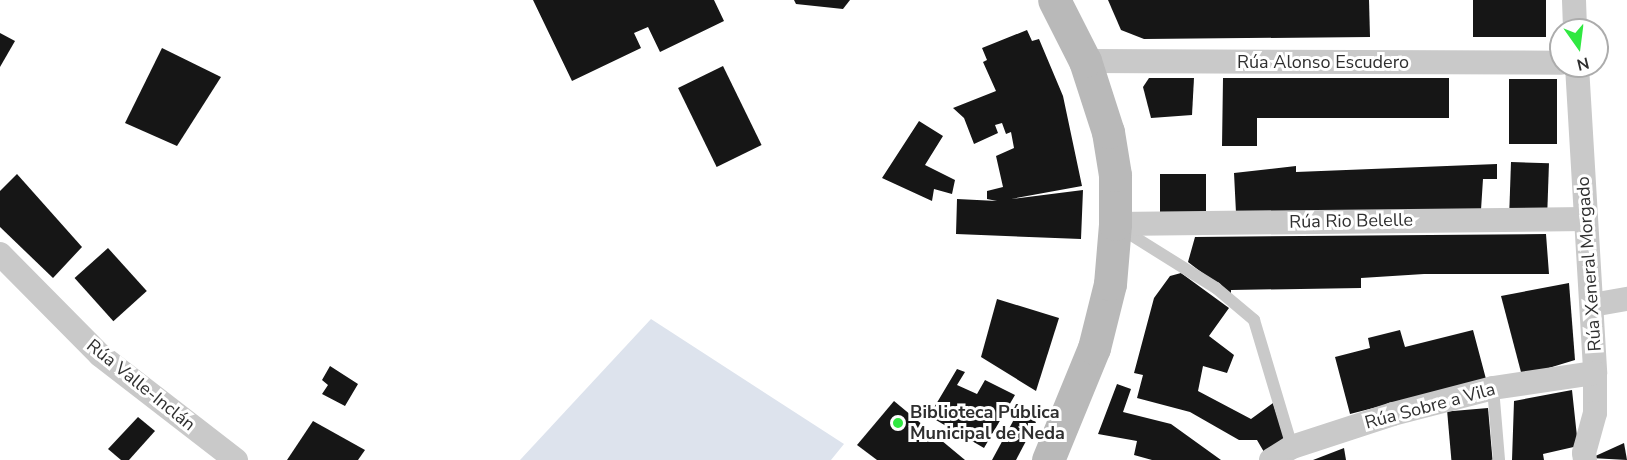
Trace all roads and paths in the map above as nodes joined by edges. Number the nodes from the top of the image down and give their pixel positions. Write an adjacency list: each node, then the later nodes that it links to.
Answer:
1 (1054, 0): 4 (main road)
2 (1574, 0): 3 (street)
3 (1575, 18)
4 (1085, 61): 5 (street, Rúa Alonso Escudero); 8 (main road)
5 (1549, 63)
6 (1577, 78): 7 (street, Rúa Xeneral Morgado)
7 (1586, 219): 8 (street, Rúa Rio Belelle); 11 (street, Rúa Xeneral Morgado)
8 (1115, 224): 14 (lane); 16 (main road)
9 (0, 254): 15 (street, Rúa Valle-Inclán)
10 (1627, 299): 11 (street)
11 (1592, 305): 12 (street, Rúa Xeneral Morgado)
12 (1595, 373): 13 (street, Rúa Sobre a Vila); 19 (street, Rúa Xeneral Morgado)
13 (1493, 388): 14 (street, Rúa Sobre a Vila); 18 (lane)
14 (1296, 454): 17 (street, Rúa Sobre a Vila)
15 (236, 460)
16 (1048, 460)
17 (1271, 460)
18 (1499, 460)
19 (1585, 460)

